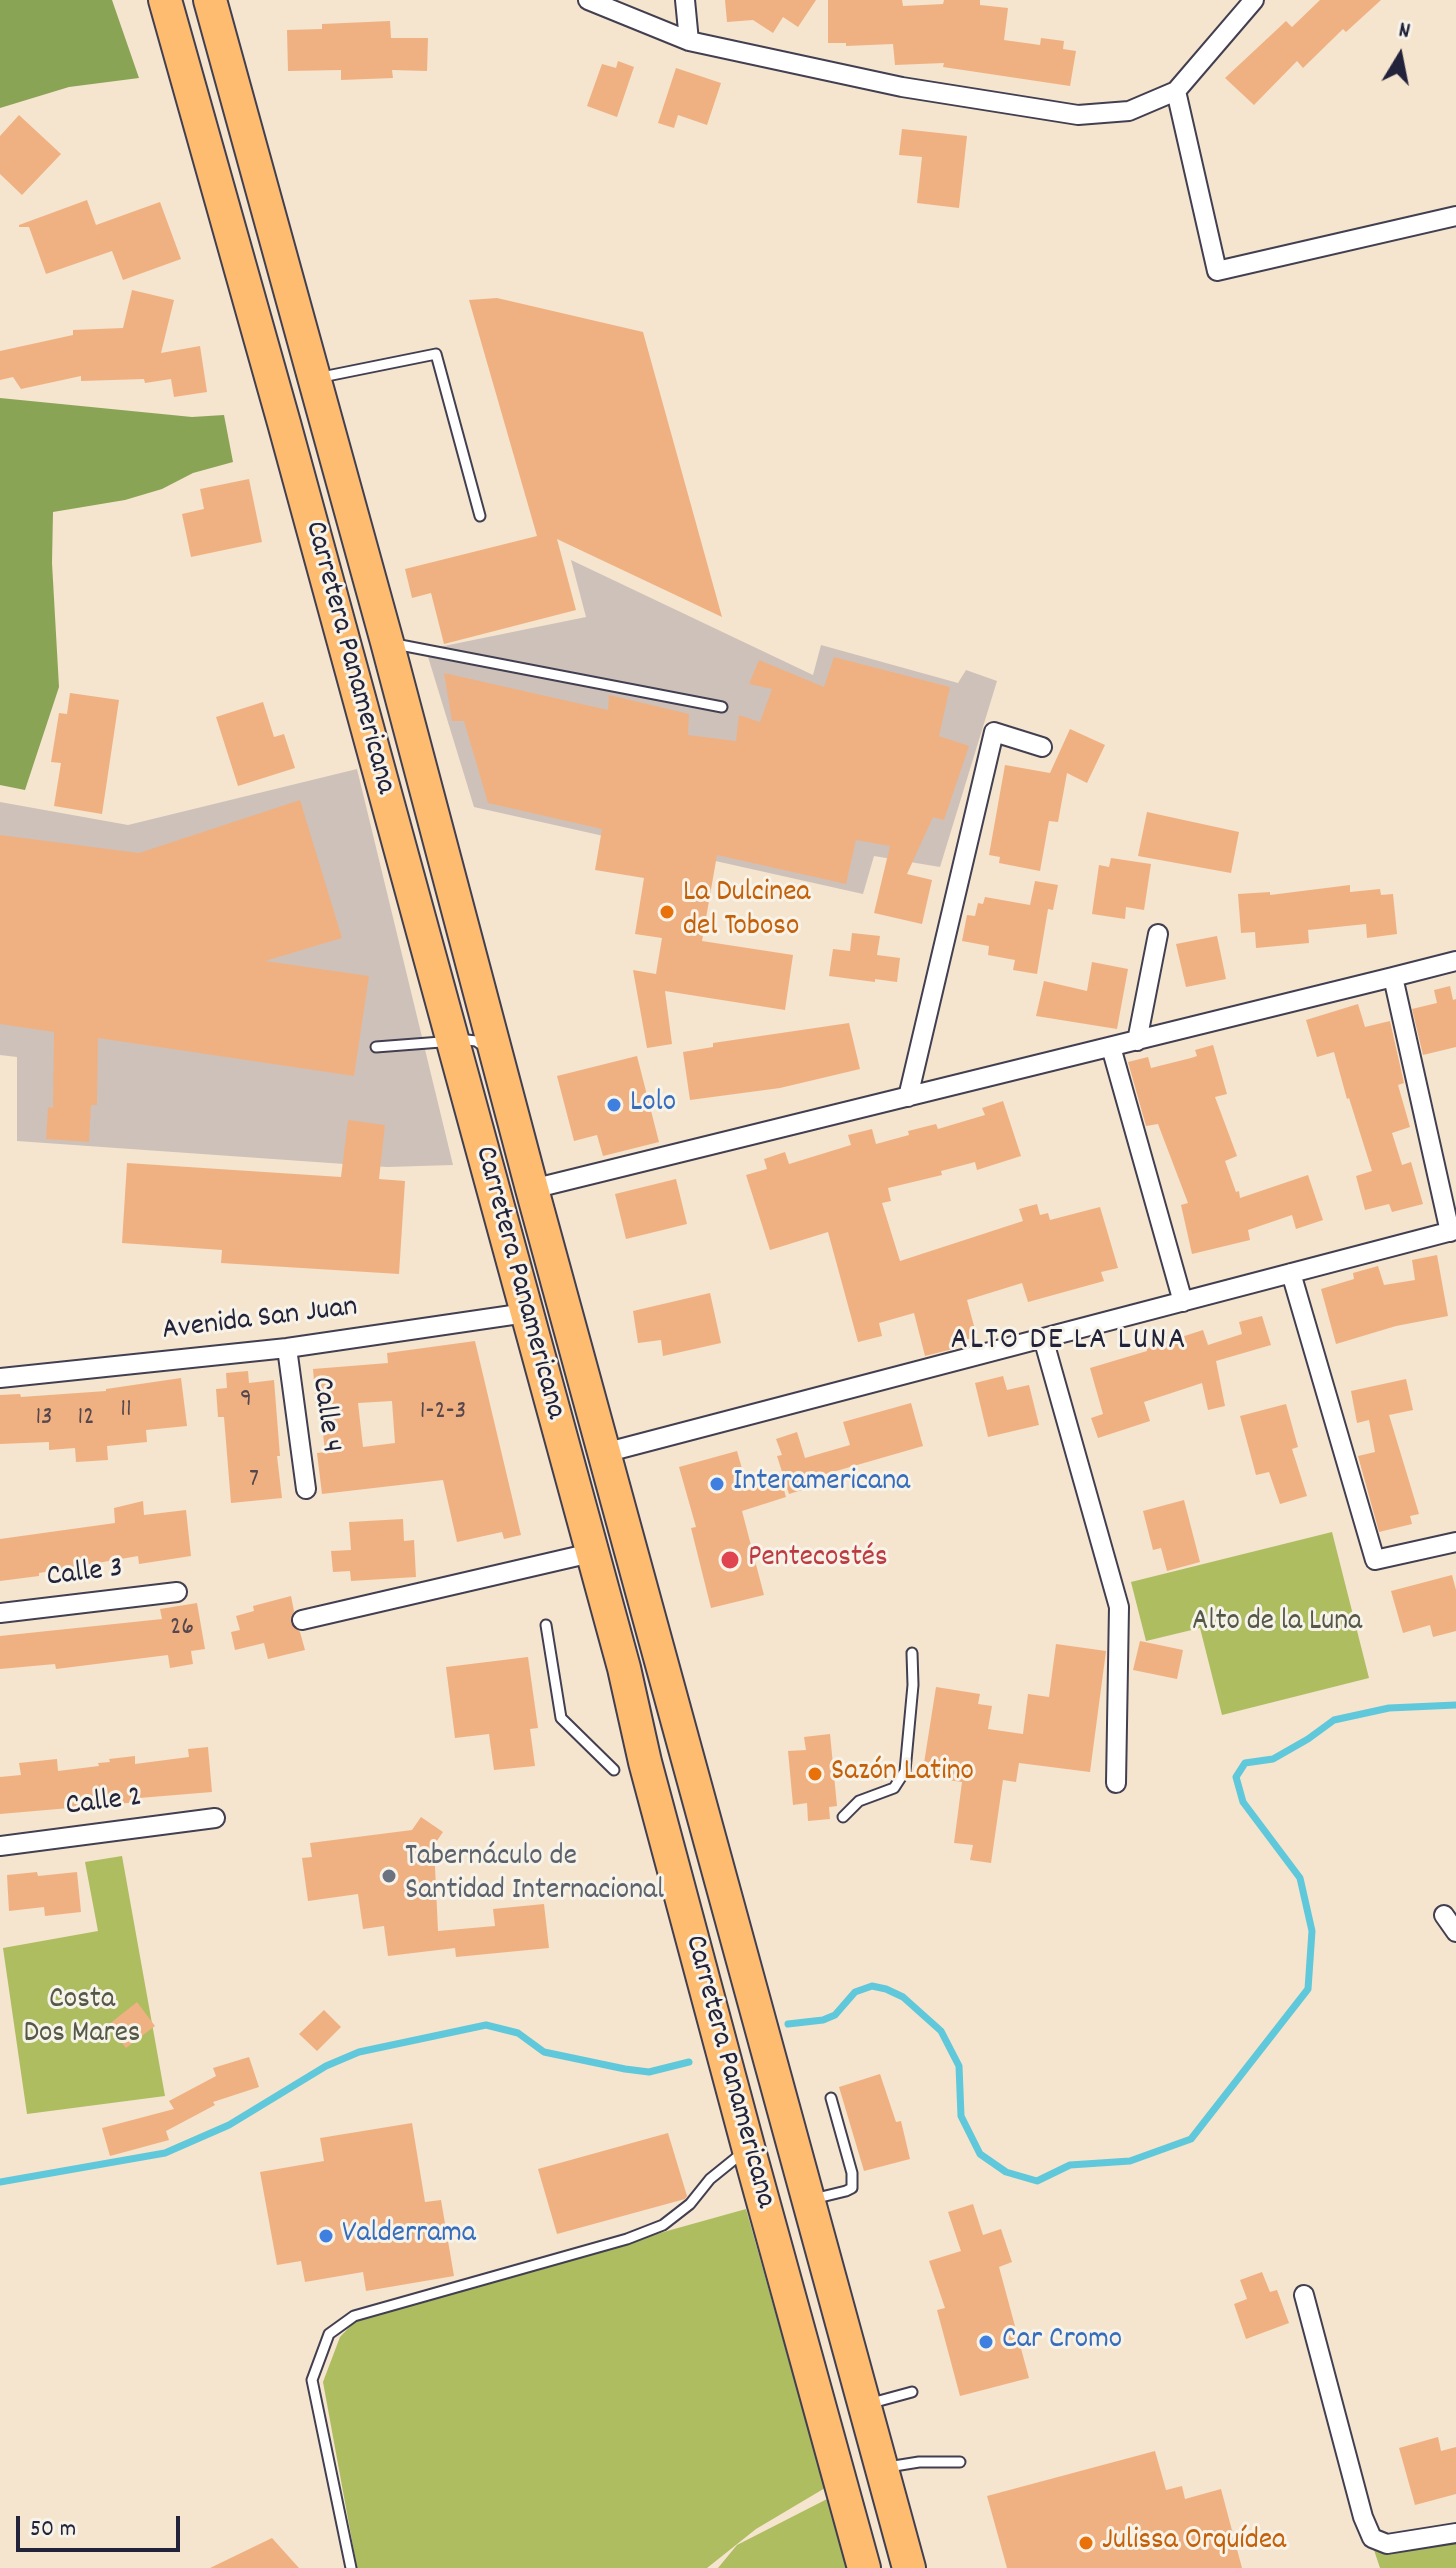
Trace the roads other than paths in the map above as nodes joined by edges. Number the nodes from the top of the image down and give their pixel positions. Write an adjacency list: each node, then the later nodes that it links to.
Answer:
1 (165, 0): 11 (highway, Carretera Panamericana)
2 (210, 0): 9 (highway, Carretera Panamericana)
3 (588, 0): 6 (street)
4 (685, 0): 6 (street)
5 (1254, 0): 7 (street)
6 (689, 41): 7 (street)
7 (1176, 91): 8 (street)
8 (1456, 216)
9 (314, 378): 10 (lane); 11 (highway, Carretera Panamericana)
10 (480, 516)
11 (367, 648): 12 (lane); 17 (highway, Carretera Panamericana); 21 (highway, Carretera Panamericana)
12 (722, 707)
13 (1042, 747): 22 (street)
14 (1158, 934): 18 (street)
15 (1456, 961): 16 (street)
16 (1393, 977): 18 (street); 24 (street)
17 (452, 1041): 19 (lane); 21 (lane); 27 (highway, Carretera Panamericana)
18 (1137, 1041): 20 (street)
19 (376, 1047)
20 (1111, 1047): 22 (street); 26 (street)
21 (496, 1057): 23 (highway, Carretera Panamericana)
22 (908, 1097): 23 (street)
23 (532, 1189): 31 (highway, Carretera Panamericana)
24 (1453, 1231): 25 (street)
25 (1291, 1273): 26 (street); 33 (street)
26 (1183, 1302): 28 (street)
27 (530, 1328): 29 (street, Avenida San Juan); 31 (highway); 34 (highway, Carretera Panamericana)
28 (1043, 1338): 31 (street); 42 (street)
29 (287, 1348): 30 (street, Avenida San Juan); 32 (street, Calle 4)
30 (0, 1378)
31 (604, 1453): 40 (highway); 50 (highway, Carretera Panamericana)
32 (306, 1489)
33 (1456, 1542)
34 (591, 1553): 37 (street); 40 (highway, Carretera Panamericana)
35 (177, 1592): 36 (street, Calle 3)
36 (0, 1613)
37 (302, 1620)
38 (546, 1625): 41 (lane)
39 (912, 1653): 43 (lane)
40 (624, 1668): 49 (highway, Carretera Panamericana)
41 (614, 1770)
42 (1116, 1783)
43 (843, 1817)
44 (215, 1818): 45 (street, Calle 2)
45 (0, 1846)
46 (1444, 1915): 47 (street)
47 (1456, 1932)
48 (831, 2098): 50 (lane)
49 (750, 2154): 57 (lane); 58 (highway, Carretera Panamericana)
50 (809, 2201): 53 (highway, Carretera Panamericana)
51 (1304, 2295): 56 (street)
52 (912, 2392): 53 (lane)
53 (865, 2404): 55 (highway, Carretera Panamericana)
54 (960, 2462): 55 (lane)
55 (882, 2468): 59 (highway, Carretera Panamericana)
56 (1456, 2533)
57 (351, 2568)
58 (864, 2568)
59 (909, 2568)

